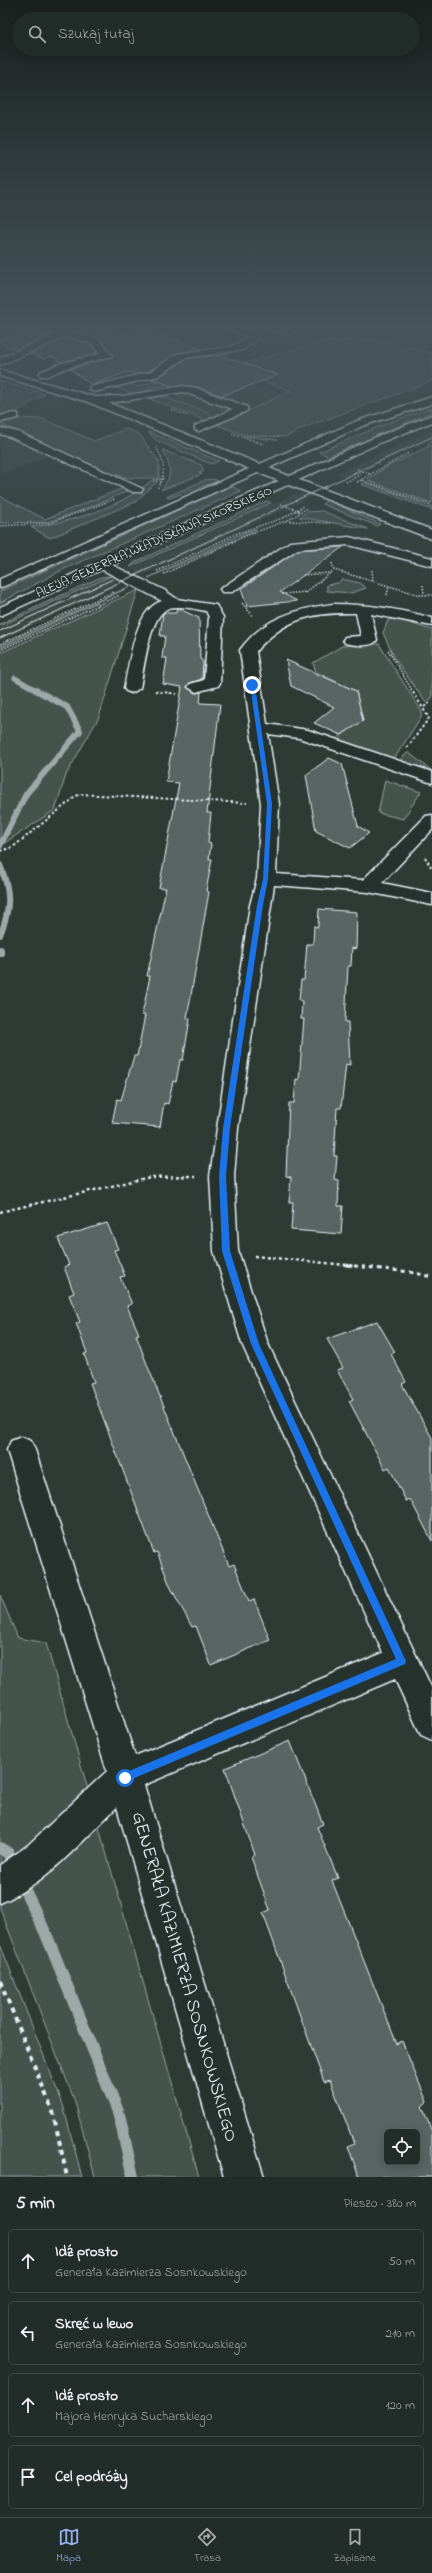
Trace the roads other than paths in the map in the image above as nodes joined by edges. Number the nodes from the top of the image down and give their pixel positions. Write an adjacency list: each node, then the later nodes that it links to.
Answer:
1 (163, 426): 11 (street)
2 (192, 426): 6 (street)
3 (204, 426): 6 (street)
4 (355, 426): 10 (street, ALEJA GENERAŁA WŁADYSŁAWA SIKORSKIEGO)
5 (415, 426): 12 (street, ALEJA GENERAŁA WŁADYSŁAWA SIKORSKIEGO)
6 (199, 428): 8 (street)
7 (0, 431): 15 (street)
8 (212, 434)
9 (265, 454): 10 (street)
10 (278, 460): 11 (street, ALEJA GENERAŁA WŁADYSŁAWA SIKORSKIEGO); 12 (street)
11 (259, 468): 14 (street); 19 (street, ALEJA GENERAŁA WŁADYSŁAWA SIKORSKIEGO)
12 (308, 472): 13 (street); 14 (street, ALEJA GENERAŁA WŁADYSŁAWA SIKORSKIEGO)
13 (321, 477)
14 (290, 480): 16 (street); 18 (street, ALEJA GENERAŁA WŁADYSŁAWA SIKORSKIEGO)
15 (137, 489)
16 (432, 535)
17 (432, 562): 20 (street)
18 (104, 565): 21 (street); 23 (street, ALEJA GENERAŁA WŁADYSŁAWA SIKORSKIEGO)
19 (0, 584)
20 (228, 588)
21 (175, 604): 26 (street); 27 (street)
22 (362, 608): 24 (street); 25 (street); 28 (street)
23 (0, 612)
24 (432, 622)
25 (350, 640)
26 (196, 687)
27 (132, 688)
28 (260, 728): 29 (street); 31 (street)
29 (432, 778)
30 (432, 820): 32 (street)
31 (266, 879): 32 (street); 35 (street)
32 (368, 886): 33 (street)
33 (432, 899)
34 (21, 1450): 37 (street, GENERAŁA KAZIMIERZA SOSNKOWSKIEGO)
35 (402, 1661): 36 (street); 37 (street)
36 (432, 1724)
37 (125, 1778): 38 (street); 39 (street, GENERAŁA KAZIMIERZA SOSNKOWSKIEGO)
38 (0, 1886)
39 (244, 2177)

